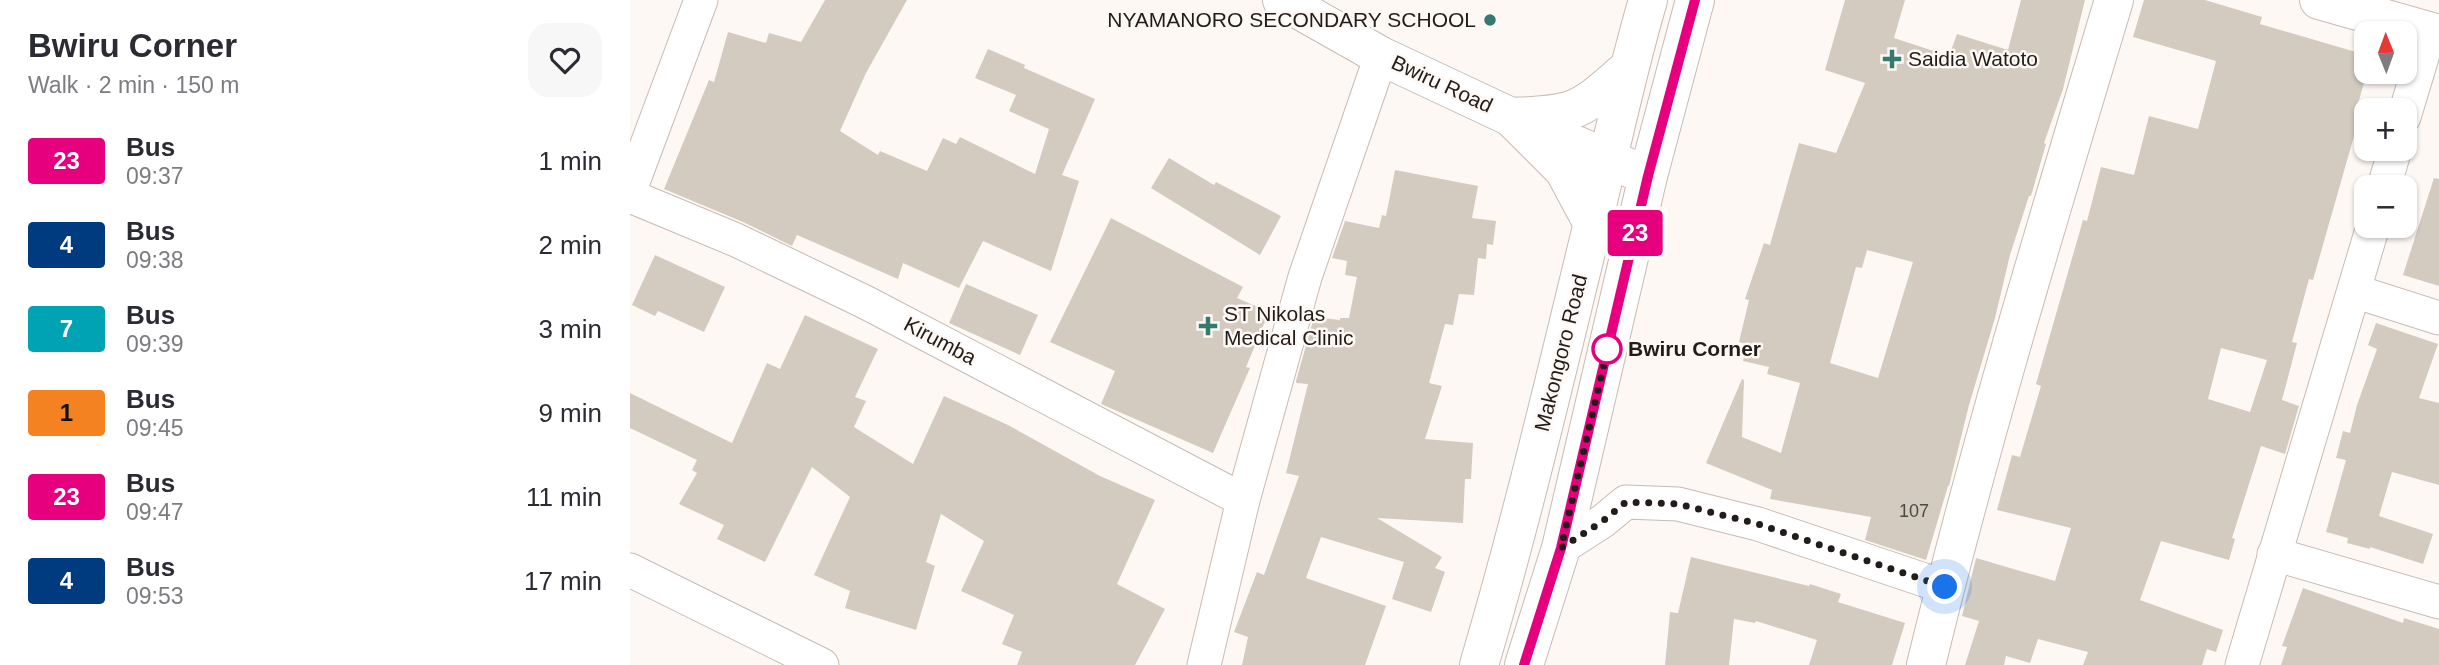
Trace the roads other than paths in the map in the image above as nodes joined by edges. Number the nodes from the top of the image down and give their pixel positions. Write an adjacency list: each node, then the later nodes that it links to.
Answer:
1 (701, 0): 14 (street)
2 (1282, 0): 8 (main road, Bwiru Road)
3 (1648, 0): 9 (main road, Makongoro Road)
4 (1695, 0): 13 (main road, Makongoro Road)
5 (2114, 0): 24 (main road)
6 (2319, 0): 7 (main road)
7 (2434, 32): 10 (street)
8 (1381, 56): 11 (main road, Bwiru Road); 20 (street)
9 (1628, 69): 11 (main road); 12 (main road, Makongoro Road)
10 (2411, 98)
11 (1511, 117): 12 (main road, Bwiru Road); 16 (main road)
12 (1607, 158): 13 (main road, Bwiru Road); 16 (main road, Makongoro Road)
13 (1648, 176): 21 (main road, Makongoro Road)
14 (630, 190)
15 (630, 196): 20 (street, Kirumba)
16 (1593, 224): 28 (main road, Makongoro Road)
17 (2369, 238): 18 (street)
18 (2354, 291): 19 (street); 22 (street)
19 (2439, 318)
20 (1243, 500): 27 (street)
21 (1561, 548): 24 (street); 29 (main road, Makongoro Road)
22 (2274, 554): 25 (street); 31 (street)
23 (630, 570): 26 (street)
24 (1945, 587): 30 (main road)
25 (2439, 602)
26 (822, 665)
27 (1204, 665)
28 (1479, 665)
29 (1524, 665)
30 (1926, 665)
31 (2242, 665)

